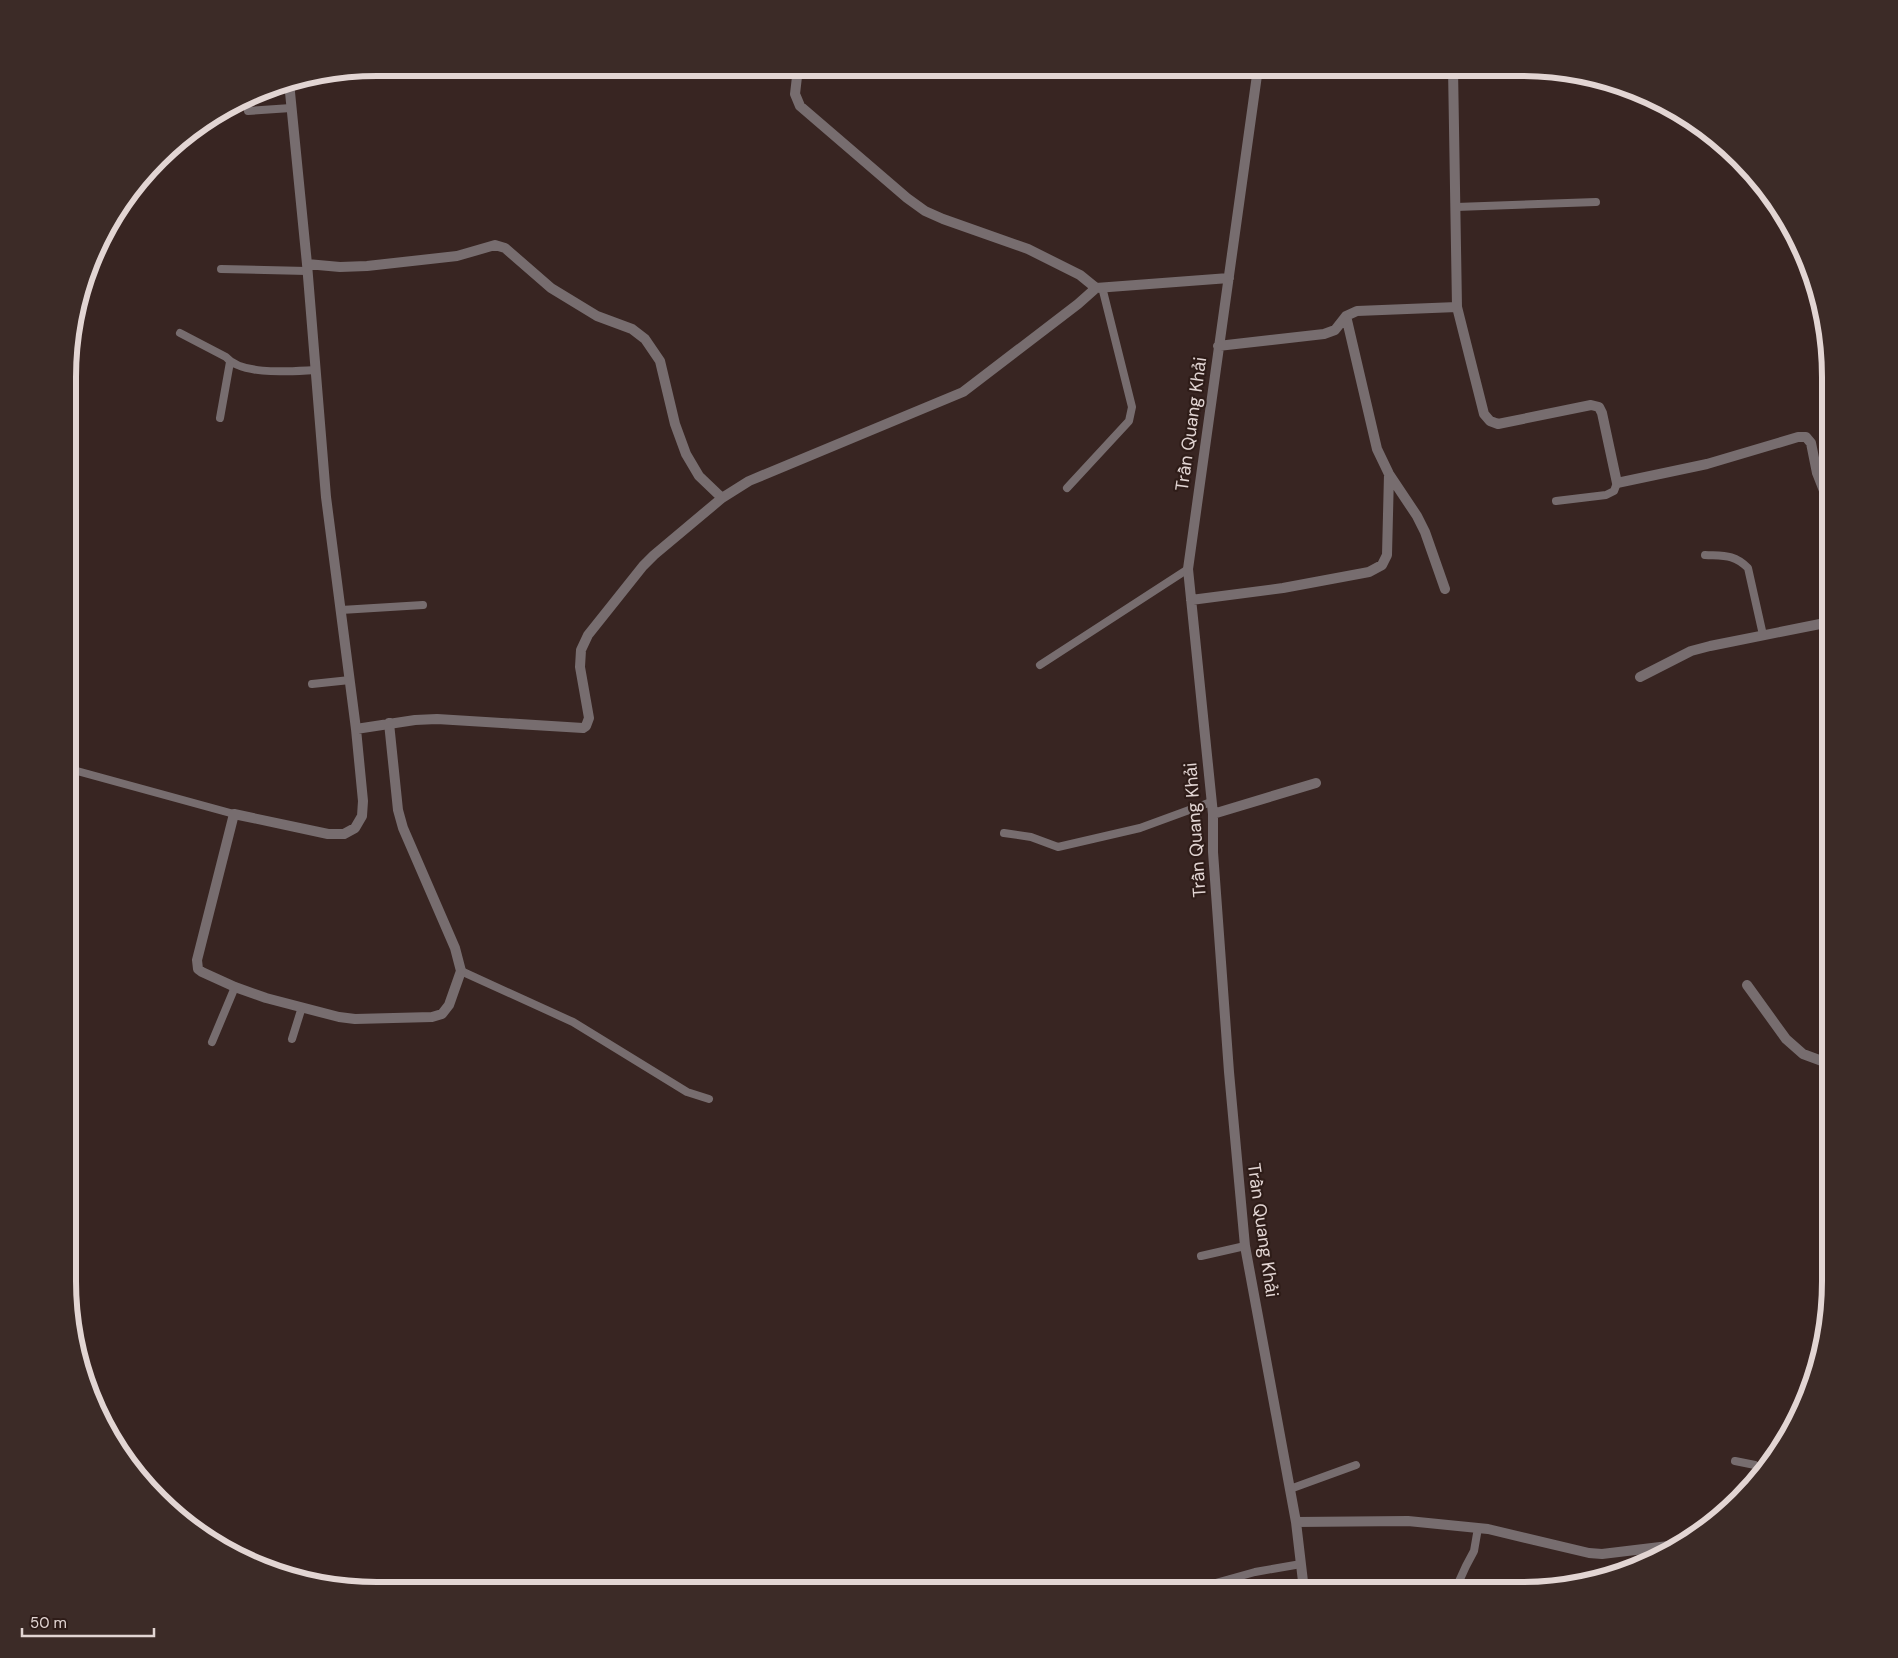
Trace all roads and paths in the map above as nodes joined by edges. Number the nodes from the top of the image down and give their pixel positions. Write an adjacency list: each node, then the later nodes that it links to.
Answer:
1 (797, 76): 12 (street)
2 (1257, 76): 11 (street, Trần Quang Khải)
3 (1453, 76): 8 (street)
4 (290, 90): 5 (street)
5 (291, 108): 6 (lane); 9 (street)
6 (248, 111)
7 (1596, 202): 8 (lane)
8 (1456, 207): 13 (street)
9 (307, 268): 10 (lane); 18 (street); 26 (street)
10 (221, 269)
11 (1229, 278): 12 (street); 16 (street, Trần Quang Khải)
12 (1099, 288): 25 (lane); 26 (street)
13 (1457, 308): 14 (street); 23 (street)
14 (1346, 316): 16 (street); 22 (street)
15 (180, 333): 17 (lane)
16 (1218, 346): 29 (street, Trần Quang Khải)
17 (230, 362): 18 (lane); 19 (lane)
18 (315, 370): 33 (street)
19 (220, 418)
20 (1822, 471): 21 (street)
21 (1817, 473): 23 (street); 24 (street)
22 (1389, 474): 30 (street); 31 (street)
23 (1617, 483): 27 (lane)
24 (1822, 486)
25 (1067, 488)
26 (722, 498): 40 (street)
27 (1556, 501)
28 (1705, 555): 35 (lane)
29 (1188, 569): 31 (street, Trần Quang Khải); 36 (lane)
30 (1445, 589)
31 (1192, 600): 44 (street, Trần Quang Khải)
32 (423, 605): 33 (lane)
33 (341, 610): 38 (street)
34 (1822, 624): 35 (street)
35 (1763, 635): 37 (street)
36 (1040, 665)
37 (1640, 677)
38 (350, 680): 39 (lane); 41 (street)
39 (312, 684)
40 (389, 723): 41 (street); 48 (street)
41 (356, 729): 45 (street)
42 (76, 770): 45 (lane)
43 (1316, 783): 46 (street)
44 (1211, 802): 46 (street, Trần Quang Khải); 47 (lane)
45 (234, 814): 50 (street)
46 (1213, 814): 56 (street, Trần Quang Khải)
47 (1004, 833)
48 (461, 971): 51 (street); 55 (lane)
49 (1747, 984): 54 (street)
50 (235, 987): 51 (street); 53 (lane)
51 (302, 1007): 52 (lane)
52 (292, 1039)
53 (212, 1042)
54 (1822, 1061)
55 (709, 1098)
56 (1245, 1246): 57 (lane); 61 (street, Trần Quang Khải)
57 (1201, 1256)
58 (1735, 1461): 60 (lane)
59 (1356, 1466): 61 (lane)
60 (1757, 1467)
61 (1290, 1489): 62 (street, Trần Quang Khải)
62 (1296, 1522): 63 (street); 65 (street, Trần Quang Khải)
63 (1478, 1528): 64 (street); 68 (lane)
64 (1661, 1547)
65 (1301, 1564): 66 (lane); 67 (street, Trần Quang Khải)
66 (1219, 1582)
67 (1303, 1582)
68 (1459, 1582)

